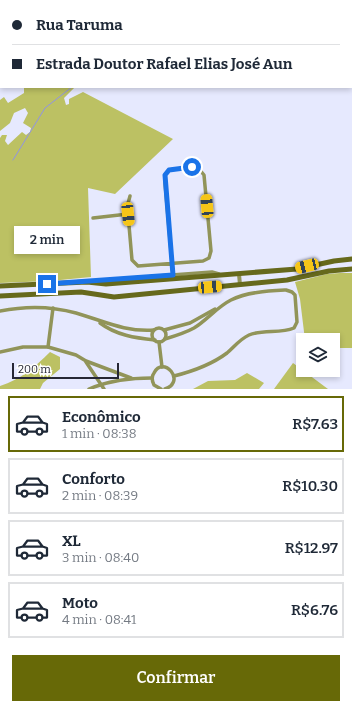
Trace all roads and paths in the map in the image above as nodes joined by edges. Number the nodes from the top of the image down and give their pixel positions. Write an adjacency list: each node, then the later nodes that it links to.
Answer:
1 (130, 196): 2 (street)
2 (128, 214): 3 (street); 5 (street)
3 (94, 218)
4 (352, 259): 7 (main road)
5 (172, 263): 5 (street); 8 (street)
6 (352, 269): 11 (main road)
7 (239, 274): 9 (main road); 11 (street)
8 (173, 275): 9 (street); 10 (street)
9 (222, 275): 10 (main road)
10 (87, 282): 12 (main road)
11 (240, 285): 13 (main road)
12 (0, 286)
13 (0, 296)
14 (53, 308): 16 (street); 17 (street); 23 (street)
15 (218, 308): 19 (street); 20 (street); 27 (street)
16 (0, 311)
17 (98, 321): 18 (street); 21 (street)
18 (154, 330): 19 (street); 21 (street)
19 (164, 330): 20 (street)
20 (165, 339): 22 (street)
21 (155, 340): 22 (street)
22 (159, 342): 26 (street)
23 (48, 347): 24 (street); 25 (street)
24 (0, 352)
25 (86, 361): 28 (street); 30 (street)
26 (162, 367): 27 (street); 29 (street)
27 (174, 376): 34 (street)
28 (131, 378): 29 (street); 30 (street)
29 (152, 378): 33 (street)
30 (100, 384): 31 (street); 32 (street)
31 (89, 389)
32 (104, 389)
33 (160, 389)
34 (167, 389)

